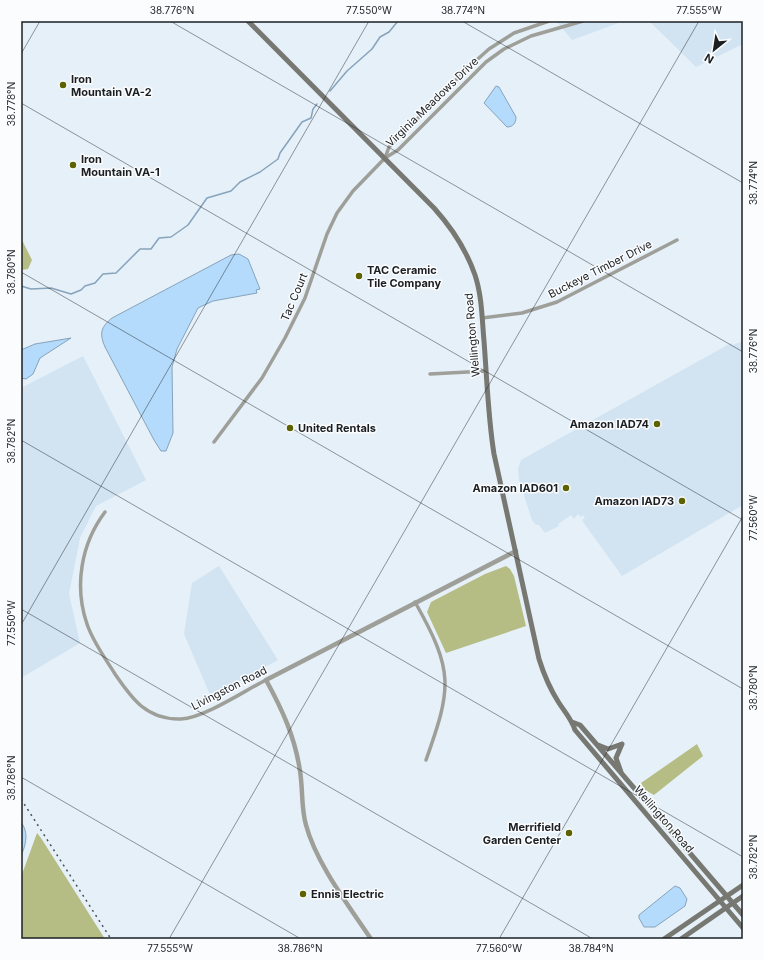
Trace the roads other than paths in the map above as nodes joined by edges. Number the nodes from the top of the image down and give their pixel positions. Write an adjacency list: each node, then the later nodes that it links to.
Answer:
1 (248, 21): 4 (main road, Wellington Road)
2 (549, 21): 4 (street, Virginia Meadows Drive)
3 (583, 21): 4 (street, Virginia Meadows Drive)
4 (385, 158): 6 (main road, Wellington Road); 9 (street, Tac Court)
5 (677, 240): 6 (street, Buckeye Timber Drive)
6 (482, 318): 7 (main road, Wellington Road)
7 (486, 371): 8 (street); 11 (main road, Wellington Road)
8 (430, 374)
9 (214, 442)
10 (105, 512): 13 (street, Livingston Road)
11 (516, 551): 12 (street, Livingston Road); 14 (main road, Wellington Road)
12 (415, 602): 13 (street, Livingston Road); 16 (street)
13 (266, 680): 26 (street)
14 (572, 722): 15 (main road, Wellington Road); 21 (main road, Wellington Road)
15 (595, 743): 17 (main road, Wellington Road); 17 (main road)
16 (426, 760)
17 (622, 775): 19 (main road, Wellington Road)
18 (743, 885): 19 (main road)
19 (727, 896): 21 (main road); 22 (main road, Wellington Road)
20 (743, 896): 22 (main road)
21 (720, 901): 23 (main road, Wellington Road); 27 (main road)
22 (733, 903): 23 (main road); 24 (main road, Wellington Road)
23 (726, 908): 25 (main road, Wellington Road); 28 (main road)
24 (743, 915)
25 (743, 928)
26 (371, 939)
27 (664, 939)
28 (680, 939)

